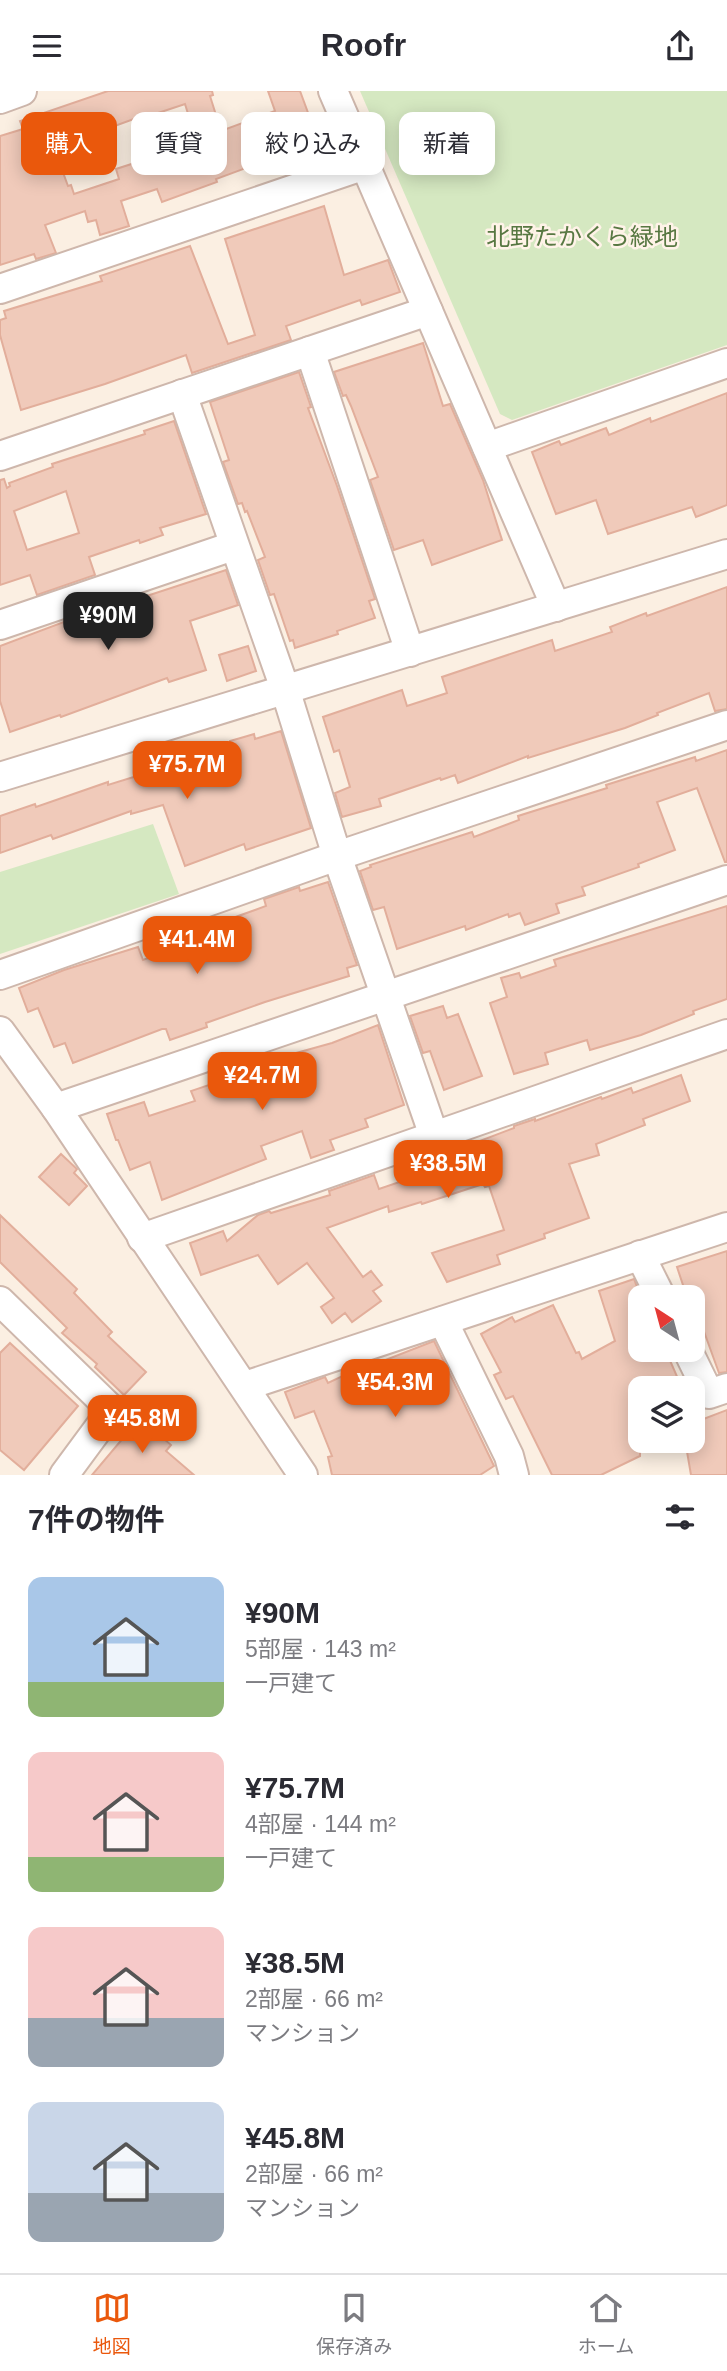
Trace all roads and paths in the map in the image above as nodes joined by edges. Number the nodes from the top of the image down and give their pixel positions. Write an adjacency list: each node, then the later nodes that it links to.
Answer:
1 (22, 91): 3 (street)
2 (333, 91): 4 (street)
3 (0, 99)
4 (342, 112)
5 (336, 175): 7 (street)
6 (369, 175): 8 (street)
7 (0, 289)
8 (428, 311): 9 (street); 12 (street)
9 (310, 351): 11 (street); 18 (street)
10 (727, 363): 12 (street)
11 (182, 394): 13 (street); 14 (street)
12 (487, 447): 16 (street)
13 (0, 456)
14 (233, 545): 17 (street); 19 (street)
15 (727, 554): 16 (street)
16 (556, 607): 18 (street)
17 (0, 625)
18 (410, 652): 19 (street)
19 (285, 689): 21 (street); 22 (street)
20 (727, 725): 22 (street)
21 (0, 777)
22 (337, 856): 24 (street); 25 (street)
23 (727, 880): 25 (street)
24 (0, 975)
25 (384, 995): 28 (street); 29 (street)
26 (0, 1031): 28 (street)
27 (727, 1034): 29 (street)
28 (56, 1108): 31 (street)
29 (434, 1136): 31 (street)
30 (727, 1227): 32 (street)
31 (142, 1238): 37 (street)
32 (640, 1255): 33 (street); 35 (street)
33 (655, 1285)
34 (4, 1313): 39 (street)
35 (443, 1321): 37 (street); 41 (street)
36 (693, 1362): 38 (street)
37 (244, 1386): 40 (street)
38 (727, 1388)
39 (64, 1475)
40 (303, 1475)
41 (514, 1475)

